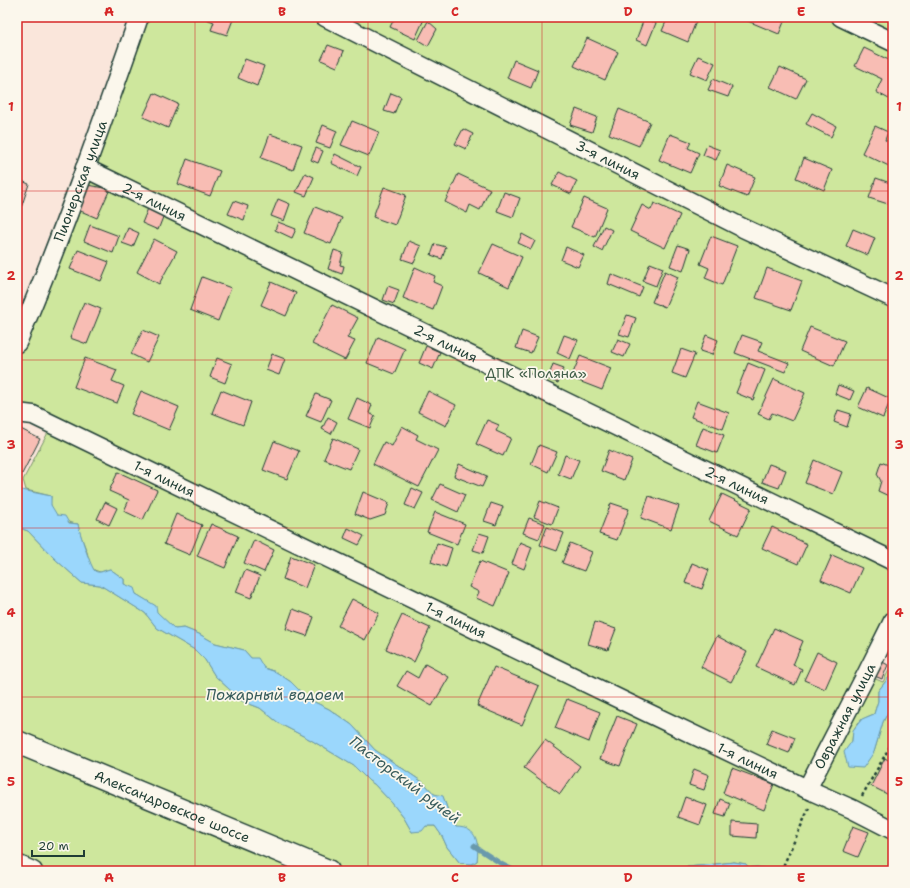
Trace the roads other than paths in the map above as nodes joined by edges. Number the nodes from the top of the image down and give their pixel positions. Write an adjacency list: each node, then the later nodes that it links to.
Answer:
1 (139, 17): 5 (street, Пионерская улица)
2 (325, 17): 6 (street, 3-я линия)
3 (841, 17): 4 (street)
4 (893, 42)
5 (86, 168): 7 (street, Пионерская улица); 9 (street, 2-я линия)
6 (893, 298)
7 (17, 343)
8 (17, 413): 12 (street, 1-я линия)
9 (893, 560)
10 (893, 621): 12 (street, Овражная улица)
11 (17, 742): 16 (street, Александровское шоссе)
12 (811, 791): 13 (street, 1-я линия)
13 (893, 830)
14 (17, 864): 15 (street)
15 (33, 871)
16 (328, 871)

